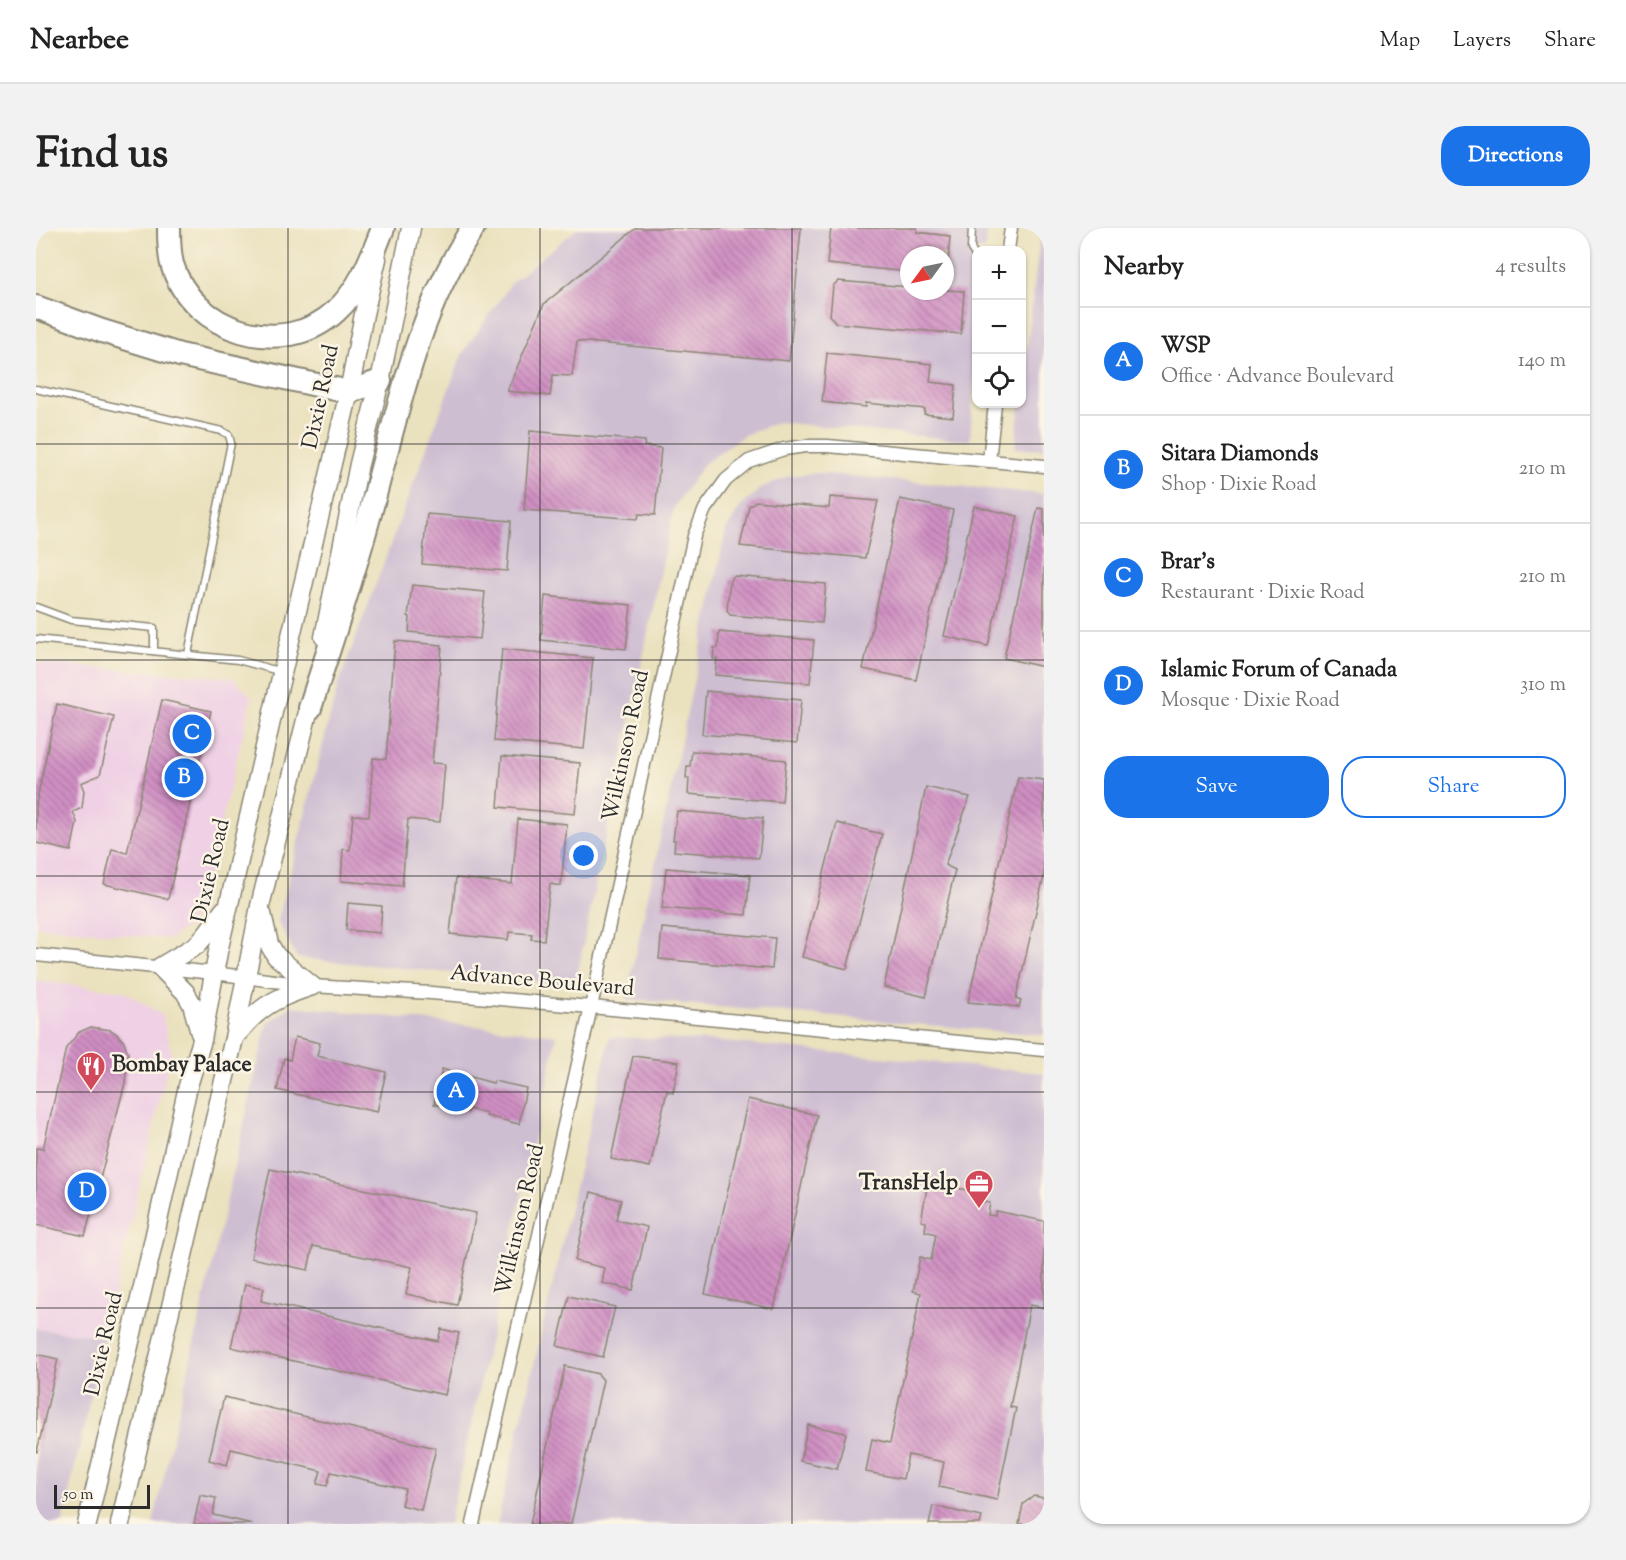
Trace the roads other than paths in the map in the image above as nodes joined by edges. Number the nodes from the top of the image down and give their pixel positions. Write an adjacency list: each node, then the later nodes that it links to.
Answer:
1 (169, 228): 2 (highway)
2 (384, 228): 12 (main road, Dixie Road)
3 (411, 228): 10 (main road)
4 (474, 228): 21 (highway)
5 (972, 228): 8 (lane)
6 (1011, 228): 7 (street)
7 (1009, 246)
8 (972, 251)
9 (36, 307): 12 (highway)
10 (380, 381): 12 (highway); 21 (main road)
11 (36, 389): 19 (lane)
12 (349, 392): 20 (main road, Dixie Road)
13 (994, 408): 14 (street)
14 (989, 461): 15 (street, Wilkinson Road); 29 (street, Wilkinson Road)
15 (1044, 466)
16 (36, 607): 18 (lane)
17 (36, 639): 18 (lane)
18 (154, 651): 19 (lane)
19 (188, 654): 20 (lane)
20 (282, 673): 22 (main road, Dixie Road)
21 (310, 708): 23 (main road)
22 (230, 902): 25 (main road); 26 (main road, Dixie Road)
23 (260, 906): 27 (main road); 28 (main road)
24 (36, 955): 25 (street, Advance Boulevard)
25 (160, 967): 26 (street, Advance Boulevard); 31 (main road)
26 (214, 972): 27 (street, Advance Boulevard); 31 (main road, Dixie Road)
27 (246, 976): 28 (street, Advance Boulevard); 30 (main road)
28 (312, 986): 29 (street, Advance Boulevard); 30 (main road)
29 (591, 1007): 32 (street, Advance Boulevard); 35 (street, Wilkinson Road)
30 (234, 1038): 34 (main road)
31 (202, 1040): 33 (main road, Dixie Road)
32 (1044, 1050)
33 (87, 1524)
34 (120, 1524)
35 (473, 1524)

